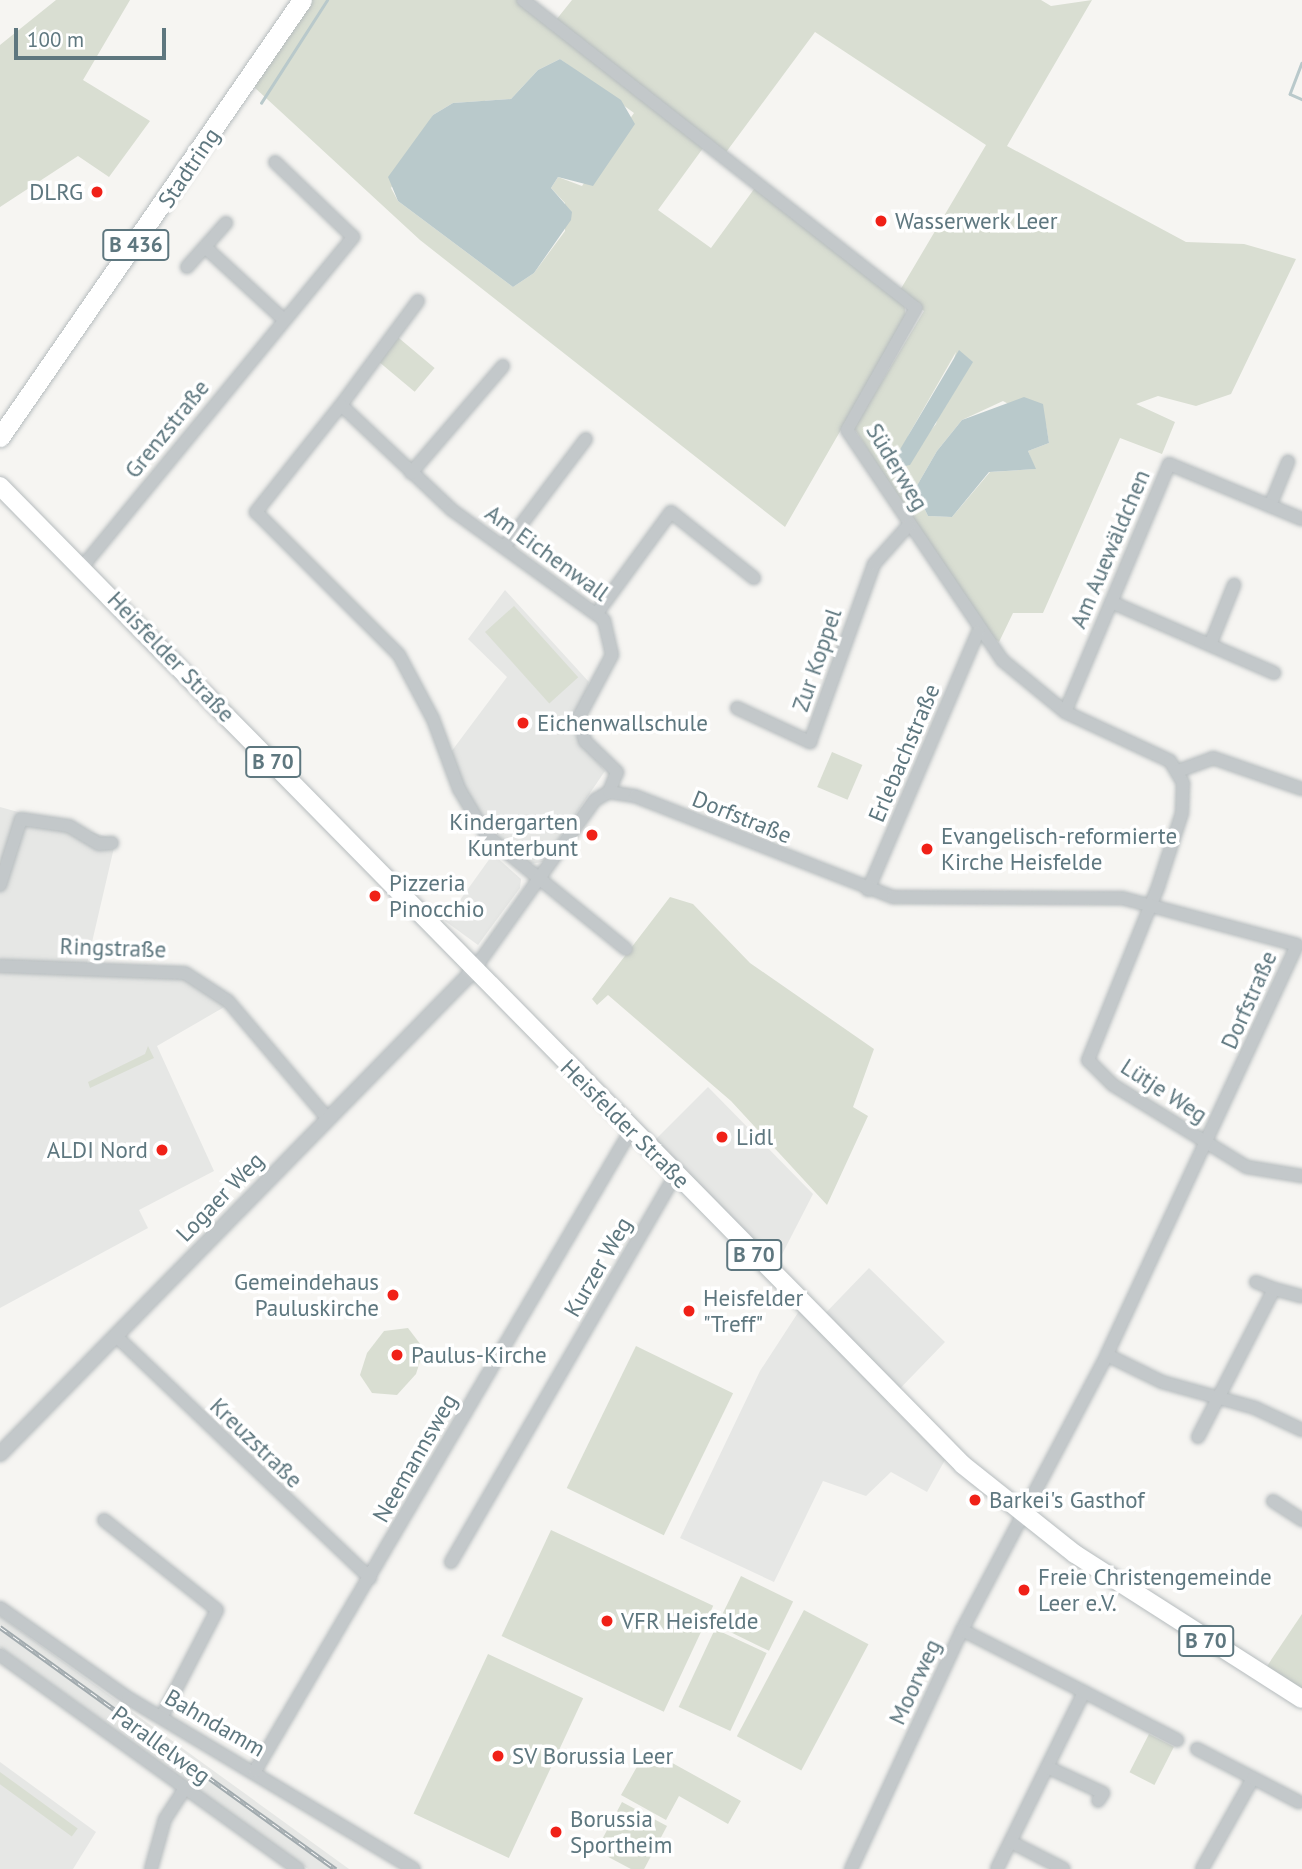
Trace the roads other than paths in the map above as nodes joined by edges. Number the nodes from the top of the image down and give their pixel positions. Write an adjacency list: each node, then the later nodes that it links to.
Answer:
1 (302, 0): 11 (highway, Stadtring / B 436)
2 (523, 0): 18 (street, Süderweg)
3 (275, 162): 8 (street, Grenzstraße)
4 (226, 223): 5 (street)
5 (205, 247): 6 (street); 8 (street)
6 (187, 267)
7 (418, 302): 10 (street)
8 (283, 319): 20 (street, Grenzstraße)
9 (503, 366): 14 (street)
10 (341, 405): 14 (street, Am Eichenwall); 34 (street)
11 (3, 433)
12 (586, 439): 19 (street)
13 (1288, 462): 16 (street)
14 (411, 473): 19 (street, Am Eichenwall)
15 (0, 486): 20 (main road, Heisfelder Straße / B 70)
16 (1270, 506): 17 (street, Am Auewäldchen); 23 (street, Am Auewäldchen)
17 (1302, 519)
18 (908, 526): 25 (street, Süderweg); 28 (street, Zur Koppel)
19 (505, 546): 24 (street, Am Eichenwall)
20 (83, 566): 41 (main road, Heisfelder Straße / B 70)
21 (754, 578): 24 (street)
22 (1234, 585): 26 (street)
23 (1111, 602): 26 (street); 29 (street, Am Auewäldchen)
24 (597, 613): 32 (street, Am Eichenwall)
25 (978, 632): 29 (street, Süderweg); 36 (street, Erlebachstraße)
26 (1210, 645): 27 (street)
27 (1274, 673)
28 (737, 708)
29 (1065, 712): 30 (street, Süderweg)
30 (1178, 771): 31 (street); 37 (street)
31 (1302, 789)
32 (609, 792): 34 (street); 36 (street, Dorfstraße)
33 (112, 843): 35 (street)
34 (538, 881): 39 (street); 41 (street)
35 (0, 885)
36 (868, 890): 37 (street, Dorfstraße)
37 (1151, 903): 38 (street, Dorfstraße); 44 (street, Lütje Weg)
38 (1300, 941): 44 (street, Dorfstraße)
39 (626, 948)
40 (0, 966): 42 (street, Ringstraße)
41 (473, 971): 42 (street, Logaer Weg); 43 (main road, Heisfelder Straße / B 70)
42 (328, 1119): 50 (street, Logaer Weg)
43 (631, 1130): 45 (main road, Heisfelder Straße / B 70); 61 (street, Neemannsweg)
44 (1207, 1144): 46 (street, Lütje Weg); 51 (street, Dorfstraße)
45 (676, 1174): 57 (main road, Heisfelder Straße / B 70); 60 (street, Kurzer Weg)
46 (1302, 1176)
47 (1256, 1282): 48 (street)
48 (1274, 1289): 49 (street); 52 (street)
49 (1301, 1296)
50 (116, 1336): 55 (street, Logaer Weg); 61 (street, Kreuzstraße)
51 (1107, 1355): 52 (street); 57 (street, Dorfstraße)
52 (1217, 1400): 53 (street); 54 (street)
53 (1302, 1430)
54 (1198, 1437)
55 (0, 1454)
56 (1273, 1501): 59 (street)
57 (1021, 1515): 63 (street, Moorweg); 66 (main road, Heisfelder Straße / B 70)
58 (104, 1520): 67 (street)
59 (1302, 1520)
60 (450, 1562)
61 (370, 1578): 71 (street, Neemannsweg)
62 (0, 1608): 67 (street, Bahndamm)
63 (962, 1630): 65 (street); 80 (street, Moorweg)
64 (0, 1655): 73 (street, Parallelweg)
65 (1084, 1692): 68 (street); 70 (street)
66 (1302, 1699)
67 (162, 1716): 71 (street, Bahndamm)
68 (1177, 1741)
69 (1197, 1749): 72 (street)
70 (1047, 1767): 74 (street); 76 (street)
71 (256, 1771): 79 (street, Bahndamm)
72 (1253, 1778): 75 (street); 83 (street)
73 (185, 1788): 77 (street); 78 (street, Parallelweg)
74 (1098, 1801)
75 (1299, 1802)
76 (1011, 1842): 81 (street); 82 (street)
77 (151, 1869)
78 (298, 1869)
79 (414, 1869)
80 (851, 1869)
81 (997, 1869)
82 (1064, 1869)
83 (1202, 1869)

